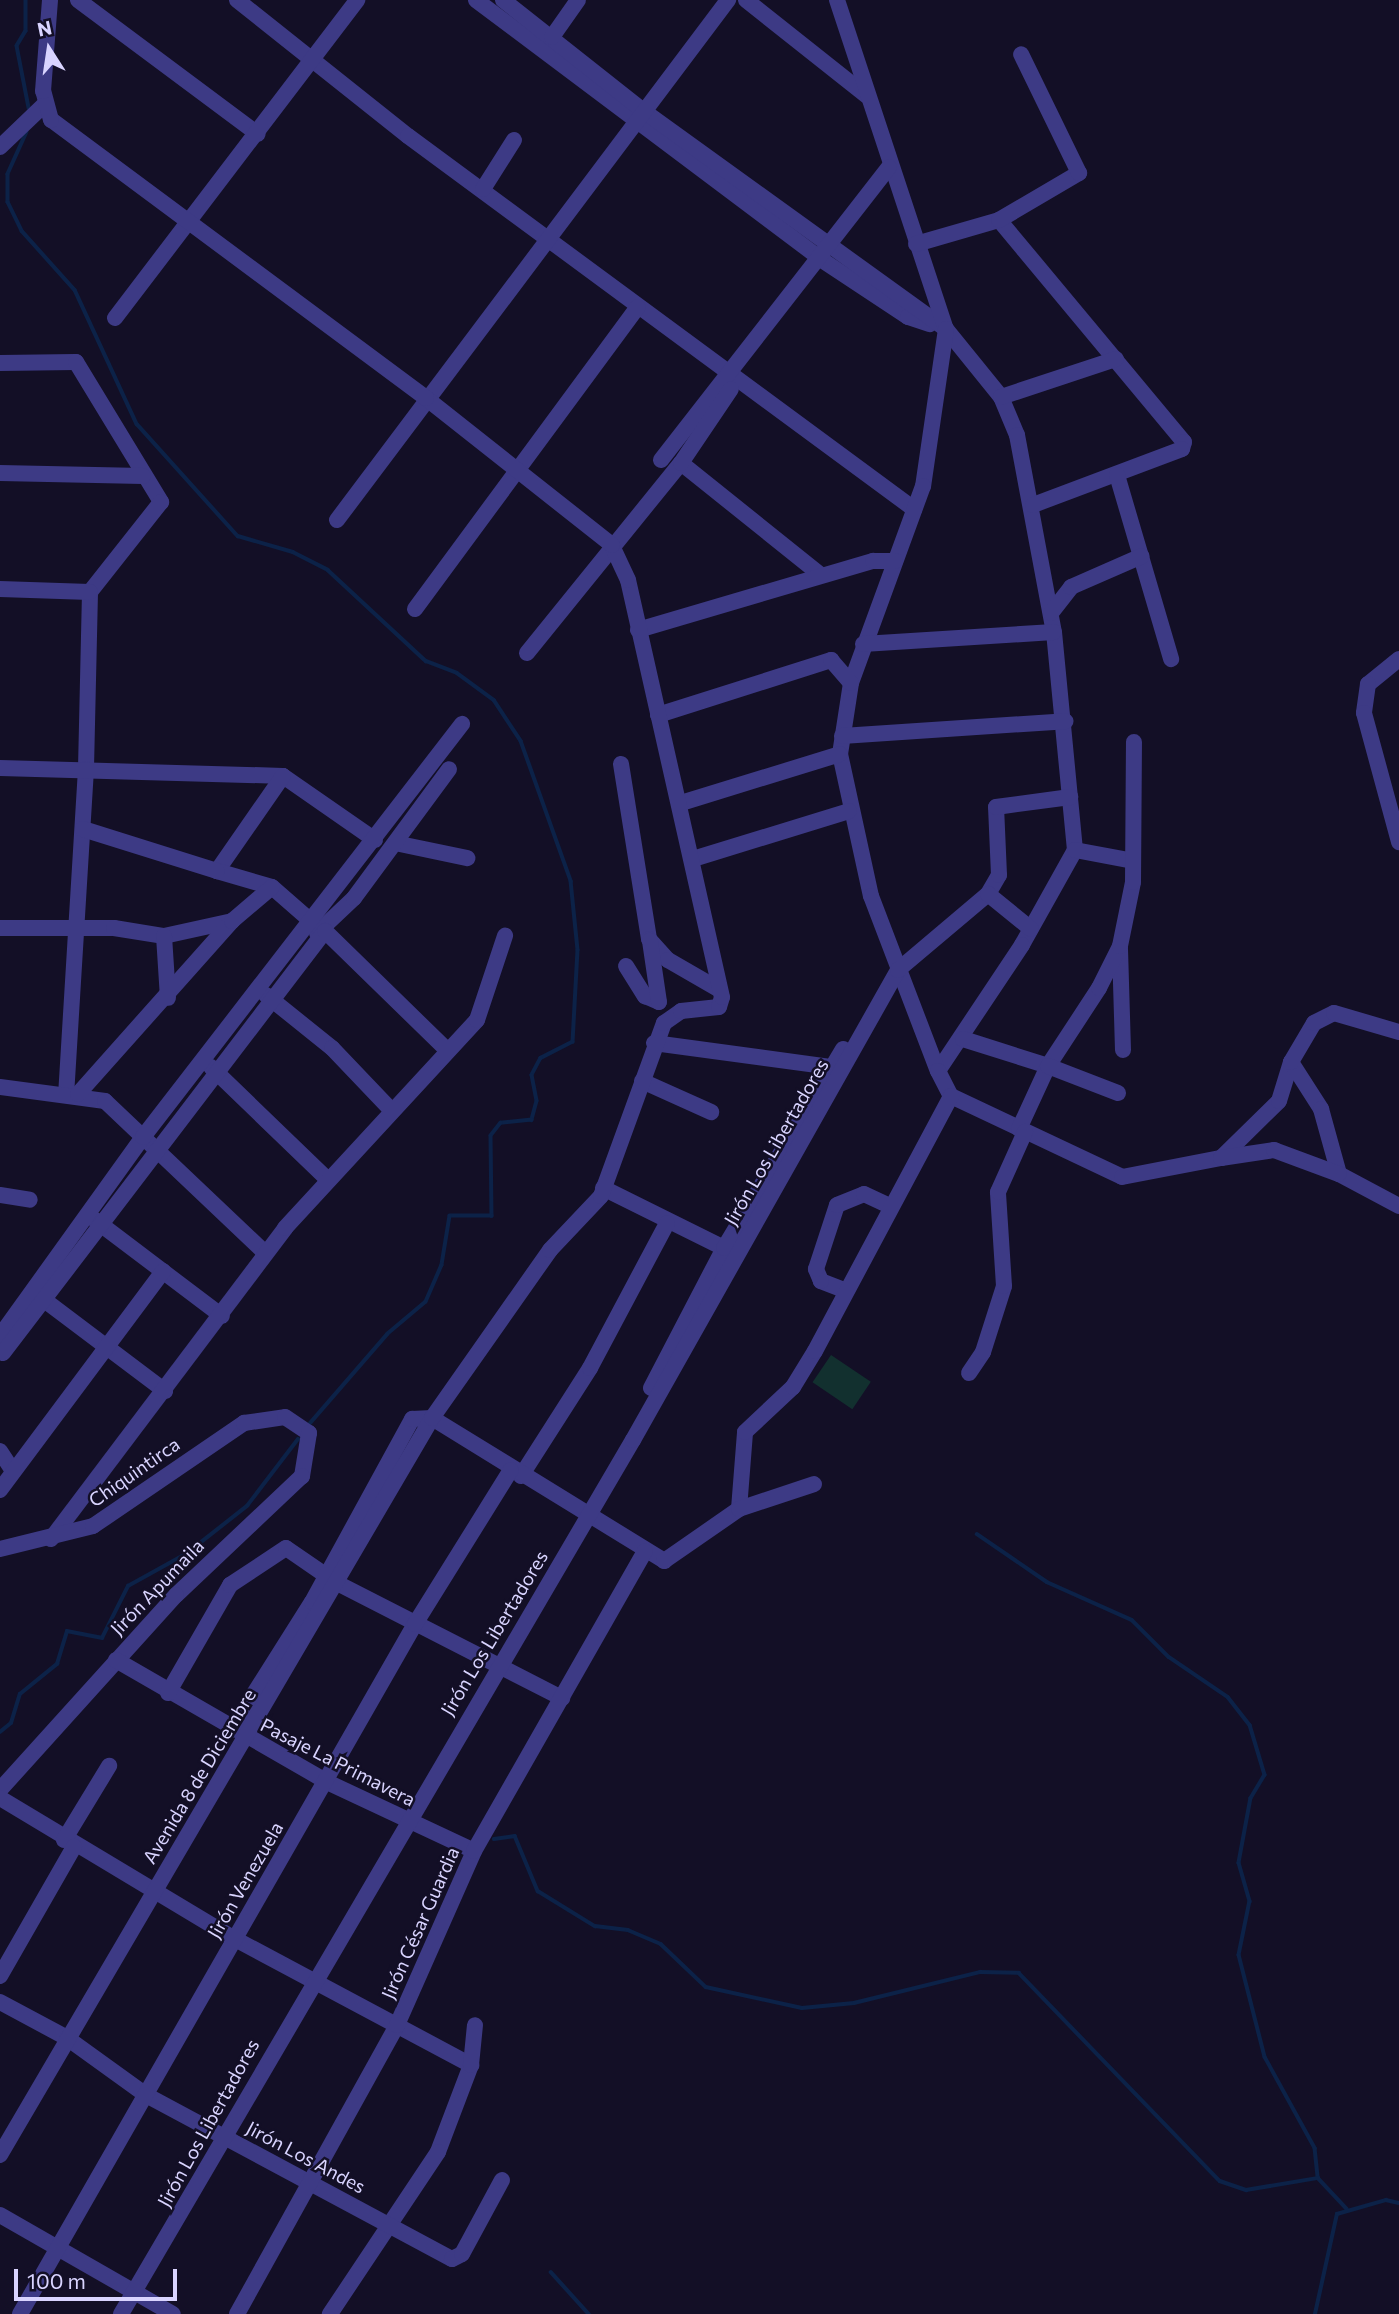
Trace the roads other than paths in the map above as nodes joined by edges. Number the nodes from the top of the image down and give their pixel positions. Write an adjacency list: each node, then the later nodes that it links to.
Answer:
1 (50, 0): 15 (street)
2 (78, 0): 17 (street)
3 (237, 0): 13 (street)
4 (357, 0): 13 (street)
5 (476, 0): 16 (street)
6 (503, 0): 11 (street)
7 (578, 0): 11 (street)
8 (728, 0): 16 (street)
9 (746, 0): 14 (street)
10 (837, 0): 14 (street)
11 (552, 37): 16 (street)
12 (1021, 54): 23 (street)
13 (310, 57): 17 (street); 21 (street)
14 (867, 96): 20 (street)
15 (44, 105): 19 (street); 22 (street)
16 (641, 117): 24 (street); 26 (street)
17 (258, 134): 22 (street)
18 (514, 140): 21 (street)
19 (0, 147)
20 (889, 167): 25 (street); 26 (street)
21 (483, 189): 24 (street)
22 (190, 220): 28 (street); 34 (street)
23 (999, 220): 25 (street); 30 (street)
24 (547, 238): 27 (street); 34 (street)
25 (916, 244): 29 (street)
26 (824, 252): 29 (street); 32 (street)
27 (638, 307): 32 (street); 37 (street)
28 (115, 318)
29 (946, 329): 33 (street); 42 (street)
30 (1116, 359): 33 (street); 39 (street)
31 (0, 363): 40 (street)
32 (733, 379): 35 (street); 36 (street); 42 (street)
33 (1000, 397): 41 (street)
34 (426, 398): 37 (street); 43 (street)
35 (661, 460)
36 (681, 463): 44 (street); 47 (street)
37 (513, 469): 44 (street); 50 (street)
38 (0, 473): 40 (street)
39 (1117, 475): 41 (street); 45 (street)
40 (144, 476): 49 (street)
41 (1033, 505): 51 (street)
42 (914, 509): 46 (street)
43 (337, 520)
44 (612, 545): 52 (street); 55 (street)
45 (1142, 556): 51 (street); 56 (street)
46 (895, 561): 47 (street); 54 (street)
47 (821, 575): 52 (street)
48 (0, 589): 49 (street)
49 (90, 592): 67 (street)
50 (415, 609)
51 (1051, 614): 53 (street)
52 (638, 630): 59 (street)
53 (1054, 632): 54 (street); 60 (street)
54 (863, 644): 58 (street)
55 (527, 653)
56 (1171, 659)
57 (1399, 659): 75 (street)
58 (851, 683): 59 (street); 62 (street)
59 (658, 715): 71 (street)
60 (1065, 721): 62 (street); 70 (street)
61 (462, 724): 74 (street)
62 (842, 736): 64 (street)
63 (1134, 742): 80 (street)
64 (840, 754): 71 (street); 72 (street)
65 (621, 764): 93 (street)
66 (0, 768): 67 (street)
67 (86, 769): 69 (street); 73 (street)
68 (449, 769): 76 (street)
69 (283, 776): 74 (street); 81 (street)
70 (1070, 797): 77 (street); 83 (street)
71 (681, 803): 79 (street)
72 (849, 811): 79 (street); 96 (street)
73 (83, 829): 81 (street); 87 (street)
74 (375, 840): 85 (street)
75 (1399, 842)
76 (395, 843): 78 (street); 89 (street)
77 (1075, 850): 80 (street); 88 (street)
78 (467, 858)
79 (693, 859): 97 (street)
80 (1133, 861): 94 (street)
81 (218, 871): 82 (street)
82 (272, 887): 84 (street); 85 (street)
83 (988, 894): 88 (street); 96 (street)
84 (232, 921): 90 (street); 99 (street)
85 (311, 921): 91 (street)
86 (0, 928): 87 (street)
87 (76, 928): 90 (street); 114 (street)
88 (1031, 929): 102 (street)
89 (325, 931): 91 (street); 100 (street); 104 (street)
90 (164, 936): 99 (street)
91 (300, 936): 98 (street)
92 (505, 936): 104 (street)
93 (649, 939): 95 (street); 97 (street)
94 (1120, 946): 105 (street); 108 (street)
95 (626, 966)
96 (898, 970): 109 (street, Jirón Los Libertadores); 110 (street)
97 (720, 990): 103 (street)
98 (259, 991): 100 (street); 106 (street)
99 (168, 998): 114 (street)
100 (273, 1001): 111 (street); 117 (street)
101 (1399, 1032): 107 (street)
102 (962, 1039): 108 (street); 110 (street)
103 (654, 1042): 109 (street); 112 (street)
104 (446, 1049): 117 (street)
105 (1123, 1050)
106 (204, 1061): 111 (street); 120 (street)
107 (1291, 1062): 122 (street); 123 (street)
108 (1048, 1066): 115 (street); 119 (street)
109 (836, 1068): 133 (street, Jirón Los Libertadores)
110 (938, 1071): 116 (street)
111 (216, 1073): 121 (street); 124 (street)
112 (642, 1081): 118 (street); 125 (street)
113 (0, 1087): 114 (street)
114 (72, 1093): 120 (street)
115 (1118, 1093)
116 (951, 1096): 119 (street); 128 (street)
117 (390, 1109): 124 (street)
118 (711, 1112)
119 (1022, 1130): 122 (street); 143 (street)
120 (143, 1136): 121 (street); 130 (street)
121 (158, 1149): 132 (street); 134 (street)
122 (1221, 1157): 123 (street)
123 (1339, 1174): 129 (street)
124 (327, 1179): 134 (street)
125 (603, 1188): 131 (street); 146 (street, Avenida 8 de Diciembre)
126 (0, 1195): 127 (street)
127 (30, 1200)
128 (890, 1206): 136 (street); 136 (street)
129 (1399, 1206)
130 (87, 1214): 132 (street); 137 (street)
131 (667, 1223): 133 (street); 149 (street, Jirón Venezuela)
132 (103, 1226): 135 (street); 137 (street)
133 (730, 1251): 153 (street, Jirón Los Libertadores)
134 (265, 1253): 140 (street)
135 (163, 1271): 140 (street); 141 (street)
136 (844, 1290): 152 (street)
137 (38, 1295): 139 (street); 141 (street); 142 (street)
138 (0, 1309): 139 (street)
139 (19, 1311): 142 (street)
140 (222, 1316): 144 (street)
141 (111, 1344): 144 (street); 148 (street)
142 (1, 1349)
143 (969, 1373)
144 (164, 1391): 154 (street)
145 (285, 1417): 154 (street, Chiquintirca); 159 (street, Jirón Apumaila)
146 (432, 1418): 149 (street); 157 (street, Avenida 8 de Diciembre)
147 (0, 1451): 148 (street)
148 (13, 1471): 151 (street)
149 (516, 1473): 153 (street); 158 (street, Jirón Venezuela)
150 (814, 1484): 152 (street)
151 (0, 1490)
152 (739, 1509): 156 (street)
153 (587, 1518): 156 (street); 160 (street, Jirón Los Libertadores)
154 (51, 1539): 155 (street, Chiquintirca)
155 (0, 1549)
156 (645, 1551): 162 (street, Jirón César Guardia)
157 (331, 1579): 158 (street); 161 (street); 163 (street); 164 (street, Avenida 8 de Diciembre)
158 (415, 1624): 160 (street); 166 (street, Jirón Venezuela)
159 (116, 1660): 161 (street, Pasaje La Primavera); 167 (street, Jirón Apumaila)
160 (498, 1668): 162 (street); 169 (street, Jirón Los Libertadores)
161 (168, 1693): 163 (street, Pasaje La Primavera)
162 (562, 1698): 171 (street, Jirón César Guardia)
163 (231, 1730): 164 (street, Pasaje La Primavera)
164 (247, 1739): 166 (street, Pasaje La Primavera); 172 (street, Avenida 8 de Diciembre)
165 (109, 1766): 170 (street)
166 (327, 1782): 169 (street, Pasaje La Primavera); 173 (street, Jirón Venezuela)
167 (0, 1790)
168 (0, 1798): 170 (street)
169 (406, 1820): 171 (street, Pasaje La Primavera); 175 (street, Jirón Los Libertadores)
170 (69, 1843): 172 (street); 174 (street)
171 (474, 1851): 177 (street, Jirón César Guardia)
172 (155, 1890): 173 (street); 179 (street, Avenida 8 de Diciembre)
173 (235, 1938): 175 (street); 181 (street, Jirón Venezuela)
174 (0, 1976)
175 (312, 1980): 177 (street); 182 (street, Jirón Los Libertadores)
176 (0, 2002): 179 (street, Jirón Los Andes)
177 (397, 2025): 180 (street); 185 (street, Jirón César Guardia)
178 (475, 2025): 180 (street)
179 (67, 2038): 181 (street, Jirón Los Andes); 183 (street, Avenida 8 de Diciembre)
180 (472, 2070): 187 (street)
181 (146, 2095): 182 (street, Jirón Los Andes); 188 (street, Jirón Venezuela)
182 (225, 2138): 185 (street, Jirón Los Andes); 189 (street, Jirón Los Libertadores)
183 (0, 2155)
184 (502, 2180): 187 (street, Jirón Los Andes)
185 (312, 2186): 187 (street, Jirón Los Andes); 193 (street, Jirón César Guardia)
186 (0, 2215): 188 (street)
187 (392, 2226): 194 (street)
188 (58, 2249): 189 (street); 190 (street, Jirón Venezuela)
189 (135, 2294): 191 (street, Jirón Los Libertadores); 192 (street)
190 (20, 2314)
191 (121, 2314)
192 (173, 2314)
193 (237, 2314)
194 (330, 2314)

